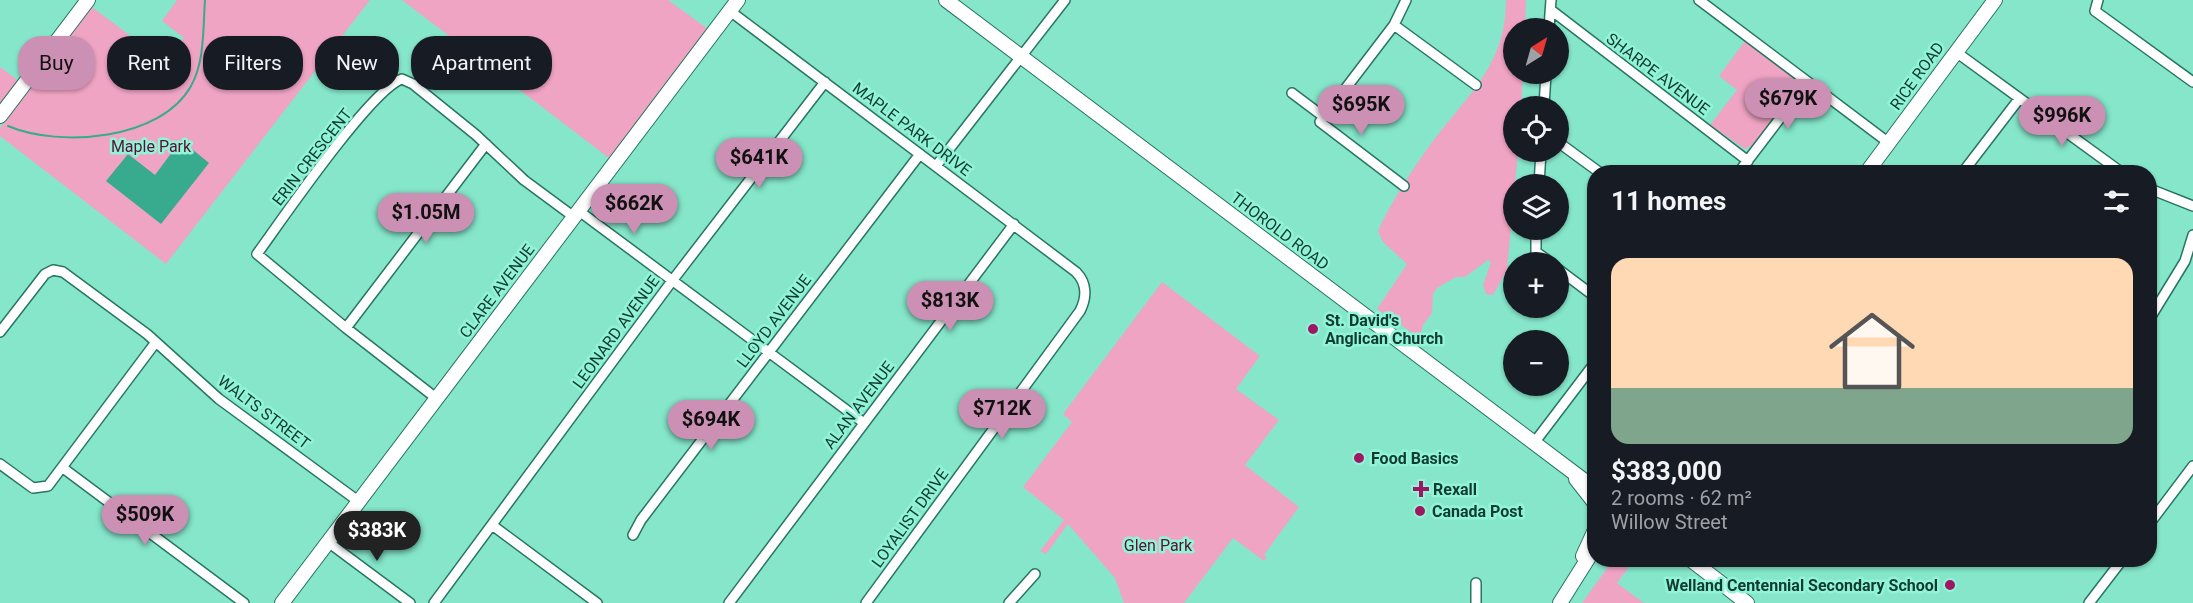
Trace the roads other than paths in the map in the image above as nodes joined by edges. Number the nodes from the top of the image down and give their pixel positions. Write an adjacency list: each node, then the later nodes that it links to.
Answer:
1 (88, 0): 19 (street)
2 (946, 0): 12 (street, THOROLD ROAD)
3 (1065, 0): 12 (street)
4 (1406, 0): 10 (street)
5 (1699, 0): 14 (street)
6 (1995, 0): 11 (street, RICE ROAD)
7 (2098, 0): 15 (street)
8 (734, 5): 13 (street, MAPLE PARK DRIVE); 35 (street, CLARE AVENUE)
9 (1551, 5): 25 (street, SHARPE AVENUE)
10 (1394, 25): 16 (street); 20 (street)
11 (1956, 52): 18 (street); 21 (street, RICE ROAD)
12 (1021, 56): 31 (street); 50 (street, THOROLD ROAD)
13 (825, 82): 24 (street, MAPLE PARK DRIVE); 40 (street, LEONARD AVENUE)
14 (1807, 82): 21 (street); 25 (street)
15 (2193, 82)
16 (1476, 85)
17 (1292, 93): 20 (street)
18 (2019, 99): 29 (street); 30 (street)
19 (0, 116)
20 (1324, 117): 32 (street)
21 (1889, 143): 28 (street, RICE ROAD)
22 (486, 144): 35 (street, ERIN CRESCENT); 43 (street); 43 (street, ERIN CRESCENT)
23 (1569, 149): 26 (street)
24 (920, 154): 31 (street, MAPLE PARK DRIVE); 46 (street, LLOYD AVENUE)
25 (1748, 161): 27 (street)
26 (1590, 165)
27 (1745, 165)
28 (1872, 165)
29 (1968, 165)
30 (2111, 165)
31 (936, 166): 36 (street, MAPLE PARK DRIVE)
32 (1404, 186)
33 (2157, 192): 34 (street)
34 (2193, 206)
35 (576, 214): 40 (street, ERIN CRESCENT); 48 (street, CLARE AVENUE)
36 (1014, 224): 38 (street, MAPLE PARK DRIVE); 49 (street, ALAN AVENUE)
37 (2193, 235): 42 (street)
38 (1076, 272): 76 (street, LOYALIST DRIVE)
39 (1569, 277): 41 (street)
40 (672, 281): 46 (street, ERIN CRESCENT); 59 (street, LEONARD AVENUE)
41 (1587, 291)
42 (2157, 307)
43 (345, 328): 48 (street, ERIN CRESCENT)
44 (0, 332): 45 (street, WALTS STREET)
45 (156, 342): 53 (street); 57 (street, WALTS STREET)
46 (769, 353): 49 (street, ERIN CRESCENT); 60 (street, LLOYD AVENUE)
47 (1587, 373): 50 (street)
48 (436, 398): 57 (street, CLARE AVENUE)
49 (864, 423): 75 (street, ALAN AVENUE)
50 (1534, 443): 54 (street, THOROLD ROAD)
51 (0, 465): 53 (street)
52 (2193, 466): 58 (street)
53 (63, 468): 70 (street)
54 (1568, 468): 55 (street, THOROLD ROAD); 56 (street)
55 (1587, 483)
56 (1587, 493)
57 (358, 501): 61 (street, CLARE AVENUE)
58 (2157, 514)
59 (492, 525): 73 (street, LEONARD AVENUE); 74 (street)
60 (633, 535)
61 (328, 542): 71 (street, CLARE AVENUE); 72 (street)
62 (1587, 550): 67 (street)
63 (1587, 559): 67 (street)
64 (1587, 562): 67 (street)
65 (1700, 567): 80 (street)
66 (2117, 567): 81 (street)
67 (1578, 572): 79 (street)
68 (1035, 574): 77 (street)
69 (1476, 583): 78 (street)
70 (244, 603)
71 (282, 603)
72 (410, 603)
73 (434, 603)
74 (597, 603)
75 (729, 603)
76 (866, 603)
77 (1009, 603)
78 (1476, 603)
79 (1560, 603)
80 (1748, 603)
81 (2089, 603)

